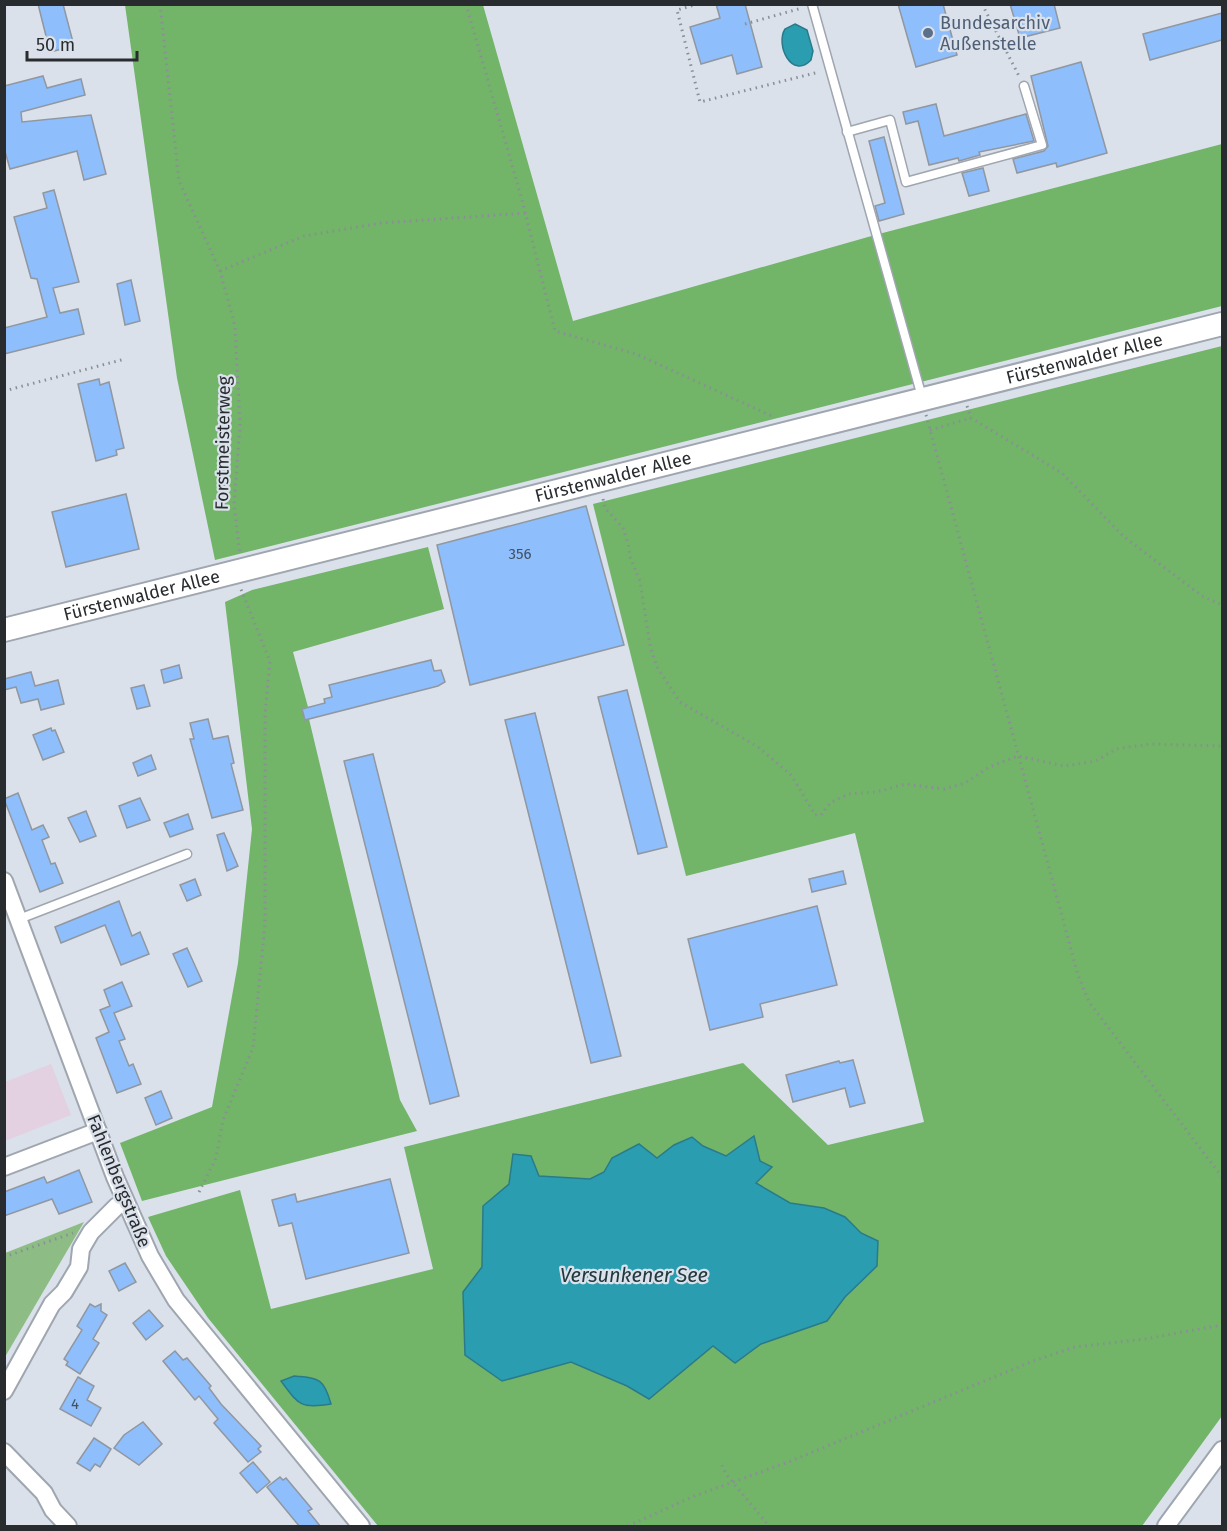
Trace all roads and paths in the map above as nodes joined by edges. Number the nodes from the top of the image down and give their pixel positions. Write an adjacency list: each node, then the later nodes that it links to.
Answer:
1 (160, 4): 11 (path, Forstmeisterweg)
2 (466, 4): 10 (path)
3 (698, 4): 7 (path)
4 (982, 4): 8 (path)
5 (812, 5): 6 (path); 7 (lane)
6 (745, 24)
7 (830, 69): 9 (lane)
8 (1024, 86): 9 (lane)
9 (847, 132): 15 (lane)
10 (526, 213): 11 (path); 18 (path)
11 (220, 271): 21 (path, Forstmeisterweg)
12 (1222, 324): 15 (main road, Fürstenwalder Allee)
13 (125, 359): 14 (path)
14 (4, 391)
15 (922, 398): 19 (path); 21 (main road, Fürstenwalder Allee)
16 (967, 406): 17 (path)
17 (970, 418): 19 (path); 22 (path)
18 (783, 421)
19 (930, 430): 25 (path)
20 (603, 498): 25 (path)
21 (243, 570): 23 (main road, Fürstenwalder Allee); 32 (path, Forstmeisterweg)
22 (1222, 605)
23 (4, 630)
24 (1222, 746): 25 (path)
25 (1018, 756): 31 (path)
26 (187, 854): 28 (lane)
27 (4, 881): 28 (street, Fahlenbergstraße)
28 (19, 920): 29 (street, Fahlenbergstraße)
29 (98, 1131): 30 (street); 33 (street, Fahlenbergstraße)
30 (4, 1167)
31 (1222, 1178)
32 (199, 1192)
33 (125, 1203): 34 (street); 43 (street, Fahlenbergstraße)
34 (91, 1232): 35 (path); 37 (street)
35 (4, 1257)
36 (1222, 1325): 41 (path)
37 (4, 1391)
38 (1222, 1450): 46 (street)
39 (4, 1452): 42 (street)
40 (722, 1465): 41 (path)
41 (733, 1483): 44 (path); 45 (path)
42 (68, 1527)
43 (361, 1527)
44 (628, 1527)
45 (769, 1527)
46 (1166, 1527)

